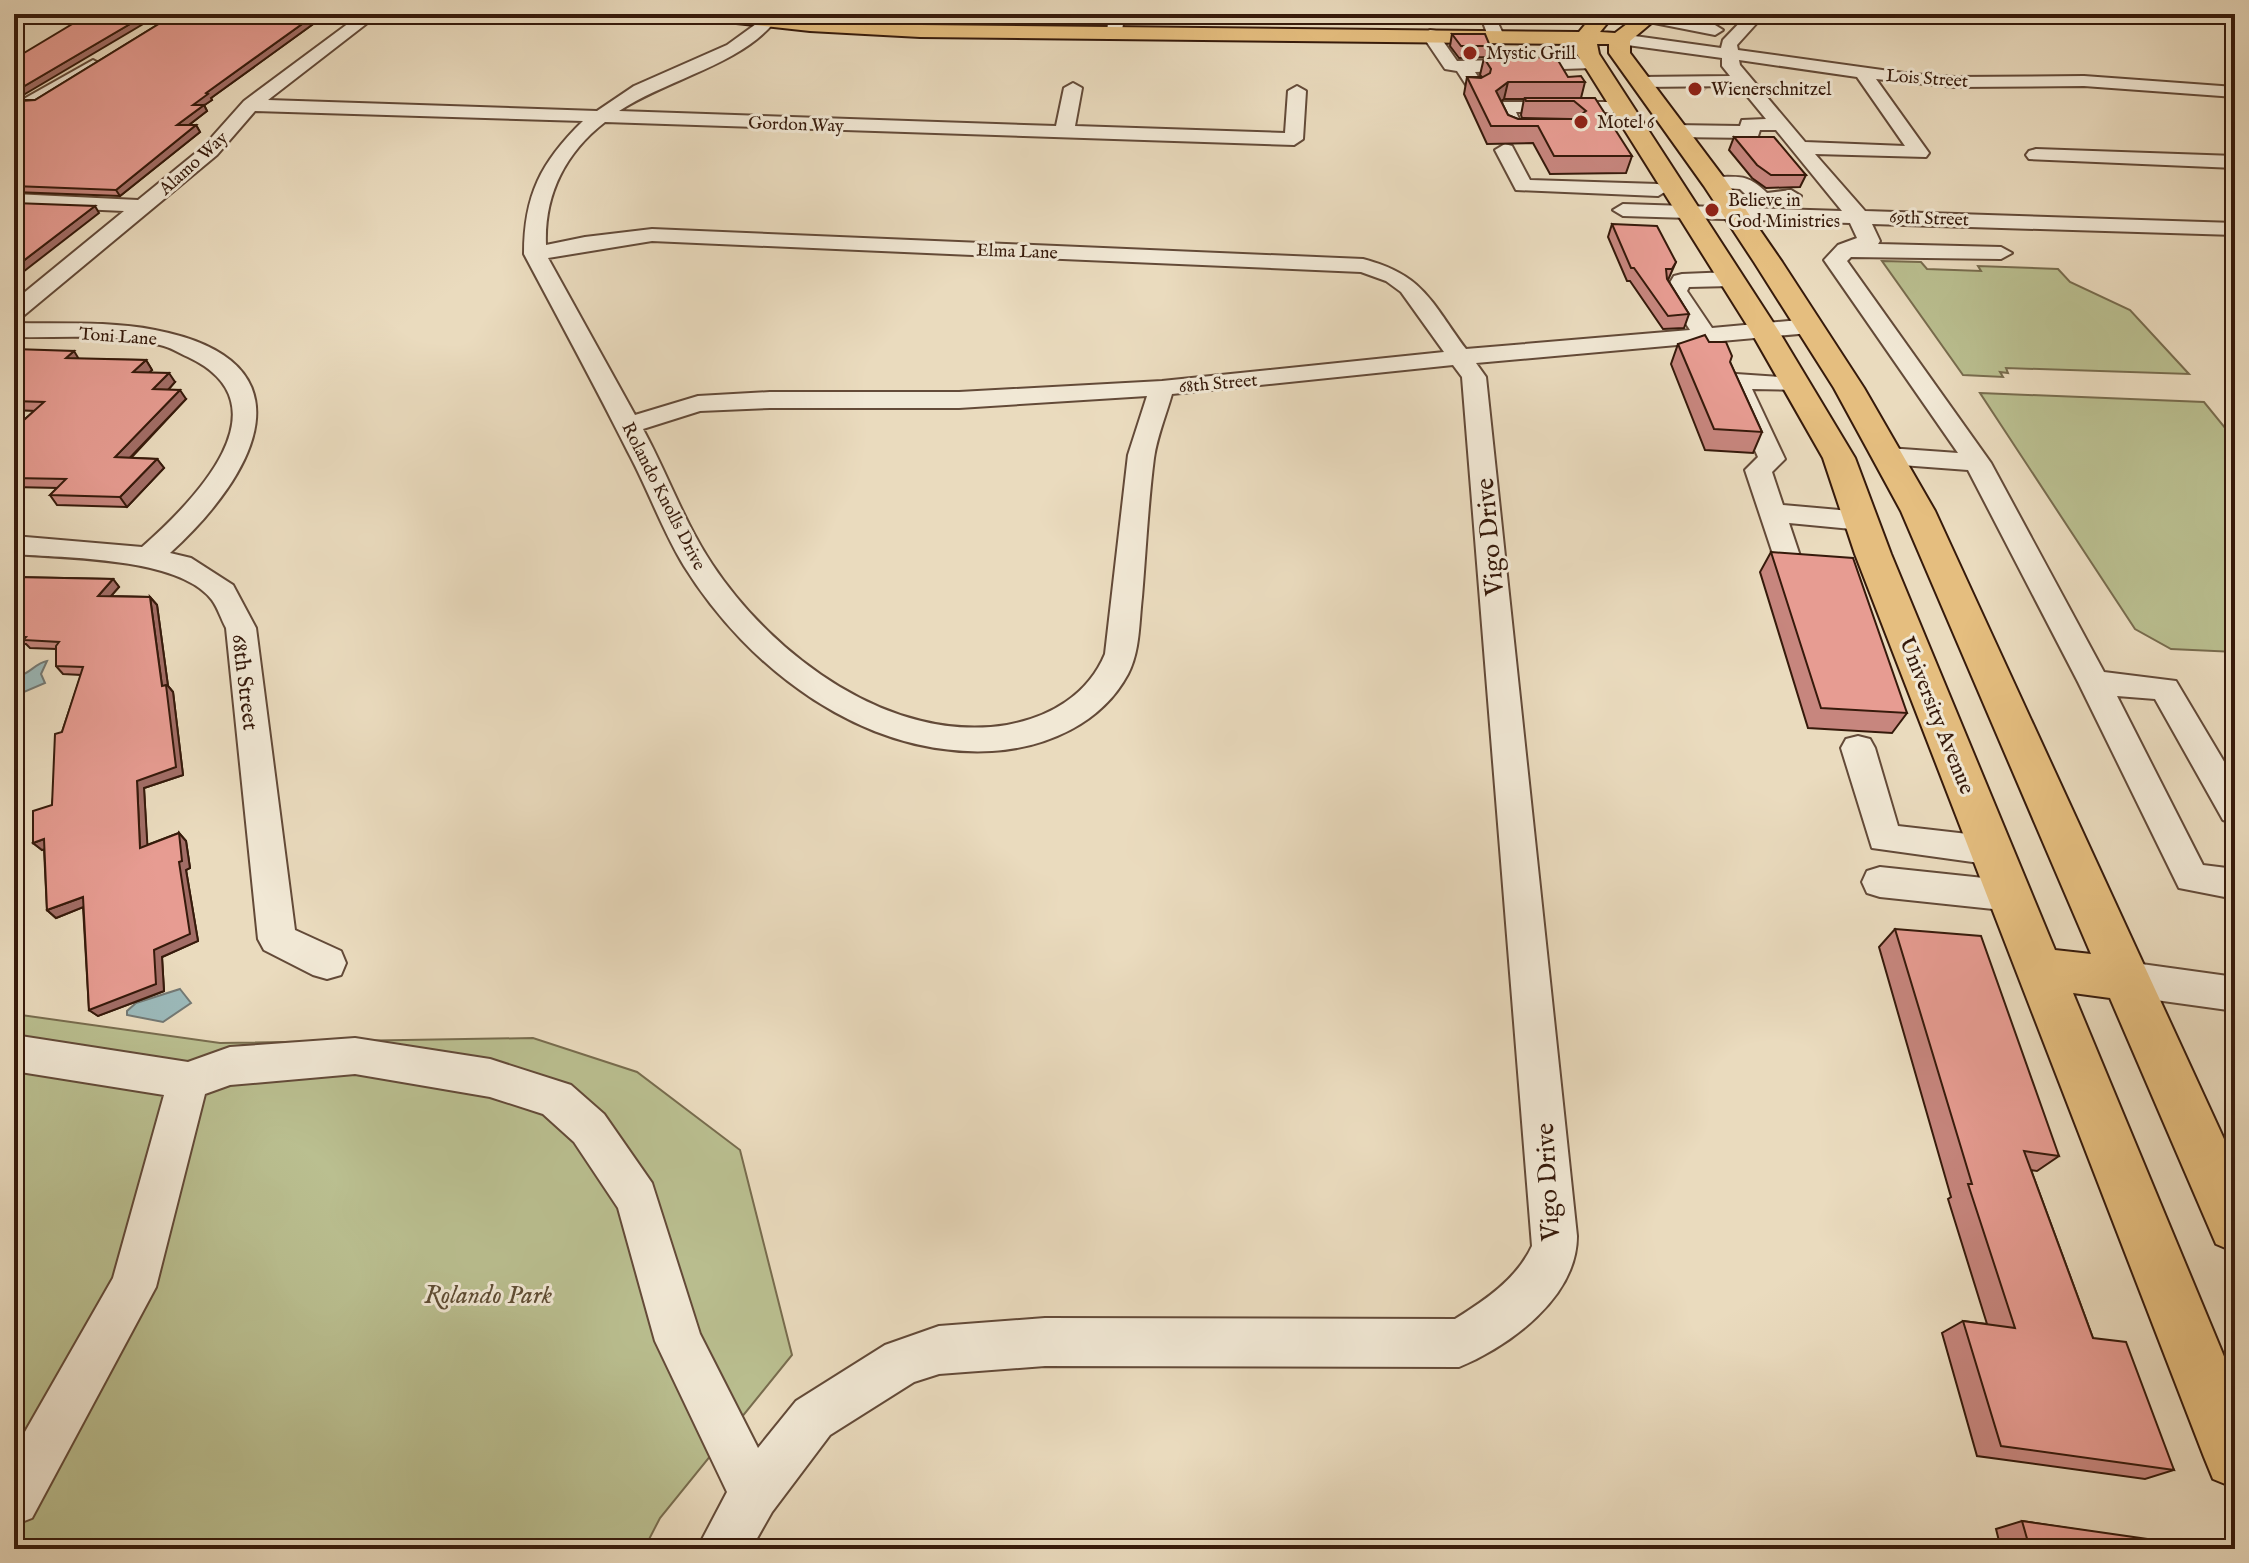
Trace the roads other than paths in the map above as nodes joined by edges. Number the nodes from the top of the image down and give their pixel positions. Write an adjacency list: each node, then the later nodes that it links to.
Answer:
1 (371, 14): 28 (street, Alamo Way)
2 (708, 14): 8 (main road)
3 (1543, 14): 12 (street)
4 (1605, 14): 13 (main road)
5 (1733, 14): 10 (street)
6 (1757, 14): 10 (street)
7 (1661, 17): 10 (street); 14 (main road)
8 (788, 19): 9 (main road); 29 (street, Rolando Knolls Drive)
9 (1116, 23): 11 (main road)
10 (1728, 32): 19 (street)
11 (1430, 35): 12 (main road); 18 (street)
12 (1501, 36): 13 (main road); 17 (street)
13 (1585, 37): 14 (main road); 16 (main road, University Avenue)
14 (1620, 39): 19 (street, Lois Street); 20 (main road)
15 (108, 55): 27 (street)
16 (1593, 63): 17 (street); 30 (main road, University Avenue)
17 (1525, 65): 18 (street)
18 (1463, 67): 22 (street)
19 (1734, 67): 20 (street); 21 (street, Lois Street); 26 (street); 31 (street)
20 (1642, 68): 26 (street); 32 (main road)
21 (1863, 73): 25 (street, Lois Street); 35 (street)
22 (1476, 87)
23 (1073, 88): 34 (street)
24 (1297, 91): 34 (street, Gordon Way)
25 (2235, 92)
26 (1704, 95): 31 (street); 32 (street)
27 (31, 100)
28 (250, 105): 29 (street, Gordon Way); 42 (street, Alamo Way)
29 (596, 118): 34 (street, Gordon Way); 51 (street, Rolando Knolls Drive)
30 (1621, 120): 33 (street); 43 (main road, University Avenue)
31 (1776, 121): 32 (street); 35 (street)
32 (1669, 123): 40 (main road)
33 (1556, 127)
34 (1064, 132)
35 (1800, 147): 39 (street)
36 (1505, 150): 43 (street)
37 (2036, 155): 38 (street)
38 (2235, 162)
39 (1829, 180): 40 (street); 46 (street)
40 (1715, 183): 45 (main road)
41 (14, 200): 42 (street)
42 (143, 206): 53 (street, Alamo Way)
43 (1687, 209): 44 (street, 69th Street); 45 (street, 69th Street); 47 (street); 52 (main road, University Avenue)
44 (1623, 210)
45 (1732, 211): 46 (street, 69th Street); 54 (main road)
46 (1857, 215): 48 (street, 69th Street); 49 (street)
47 (1648, 228)
48 (2235, 229)
49 (1846, 250): 50 (street); 63 (street)
50 (2001, 253)
51 (535, 254): 58 (street, Elma Lane); 61 (street, Rolando Knolls Drive)
52 (1731, 279): 56 (main road, University Avenue); 57 (street)
53 (14, 312)
54 (1810, 326): 56 (street, 68th Street); 62 (main road)
55 (14, 330): 68 (street, Toni Lane)
56 (1764, 330): 57 (street, 68th Street); 59 (main road, University Avenue)
57 (1705, 335): 58 (street, 68th Street)
58 (1458, 357): 60 (street, 68th Street); 84 (street, Vigo Drive)
59 (1796, 385): 64 (street); 65 (main road, University Avenue)
60 (1162, 388): 61 (street, 68th Street); 61 (street, Rolando Knolls Drive)
61 (627, 426)
62 (1888, 456): 63 (street); 78 (main road)
63 (1978, 463): 69 (street)
64 (1772, 513): 65 (street); 67 (street)
65 (1862, 521): 72 (main road, University Avenue)
66 (14, 545): 68 (street, 68th Street)
67 (1786, 556)
68 (148, 557): 76 (street, 68th Street)
69 (2094, 682): 71 (street); 74 (street)
70 (1858, 748): 72 (street)
71 (2235, 810)
72 (1994, 851): 75 (main road, University Avenue)
73 (1880, 882): 75 (street)
74 (2235, 884)
75 (2012, 896): 77 (main road, University Avenue)
76 (327, 963)
77 (2041, 969): 78 (main road); 83 (main road, University Avenue)
78 (2127, 979): 79 (street); 82 (main road)
79 (2235, 994)
80 (14, 1053): 81 (street)
81 (188, 1081): 84 (street); 85 (street)
82 (2235, 1225)
83 (2235, 1457)
84 (754, 1494): 86 (street, Vigo Drive)
85 (14, 1500)
86 (723, 1549)

